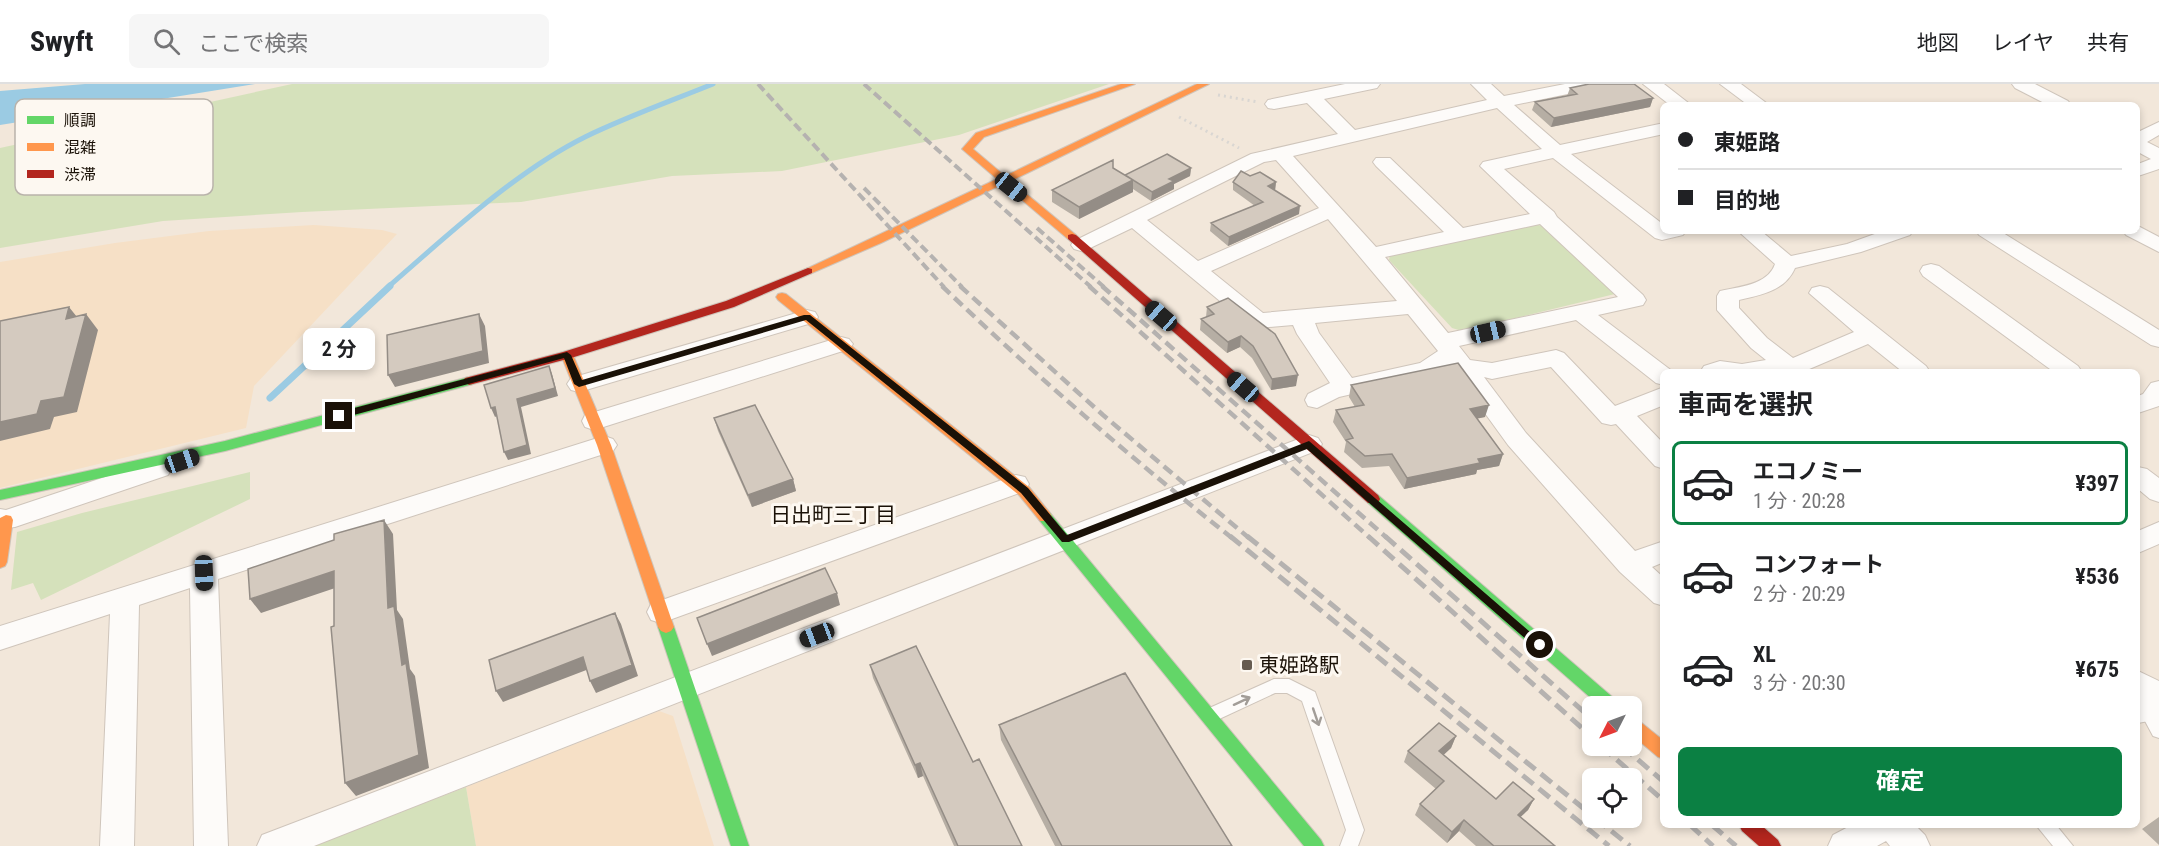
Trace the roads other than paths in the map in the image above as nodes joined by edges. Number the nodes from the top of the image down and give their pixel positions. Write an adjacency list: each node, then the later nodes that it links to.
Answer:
1 (1130, 84): 26 (street)
2 (1204, 84): 26 (street)
3 (1371, 84): 9 (street)
4 (1480, 84): 10 (street)
5 (1592, 84): 10 (street)
6 (1652, 84): 11 (street)
7 (1729, 84): 12 (street)
8 (2021, 84): 13 (street)
9 (1311, 96): 14 (street); 17 (street)
10 (1501, 102): 17 (street); 21 (street)
11 (1678, 102)
12 (1756, 102)
13 (2056, 102)
14 (1274, 104)
15 (2159, 128): 18 (street)
16 (1660, 129): 21 (street)
17 (1351, 136): 20 (street)
18 (2140, 138)
19 (2140, 146): 22 (street)
20 (1280, 152): 27 (street); 29 (street)
21 (1557, 152): 28 (street); 30 (street)
22 (2159, 156)
23 (1383, 162): 35 (street)
24 (2159, 163): 25 (street)
25 (2140, 169)
26 (1003, 181): 36 (street); 52 (street)
27 (1332, 210): 38 (street); 40 (street)
28 (1547, 216): 35 (street); 45 (street)
29 (1133, 219): 36 (street); 40 (street)
30 (1660, 232)
31 (1752, 234): 39 (street)
32 (1894, 234): 39 (street)
33 (1991, 234): 49 (street)
34 (2138, 234): 37 (street)
35 (1459, 235): 38 (street)
36 (1081, 245): 65 (street)
37 (2159, 246)
38 (1371, 254): 44 (street)
39 (1786, 263): 53 (street)
40 (1196, 270): 47 (street)
41 (1931, 272): 55 (street)
42 (1820, 293): 48 (street)
43 (782, 297): 46 (street)
44 (1414, 306): 47 (street); 51 (street)
45 (1580, 312): 51 (street); 56 (street)
46 (807, 317): 50 (street); 57 (street)
47 (1301, 317): 58 (street)
48 (1870, 334): 53 (street); 54 (street)
49 (2159, 340)
50 (841, 344): 64 (street); 69 (street)
51 (1452, 354): 58 (street); 63 (street); 78 (street)
52 (567, 355): 57 (street); 66 (street)
53 (1791, 368)
54 (1914, 369)
55 (2066, 369)
56 (1660, 374)
57 (579, 384): 64 (street)
58 (1346, 388): 61 (street)
59 (2159, 389): 62 (street)
60 (1660, 397): 63 (street)
61 (1317, 400)
62 (2140, 404)
63 (1621, 414): 67 (street)
64 (599, 433): 79 (street); 82 (street)
65 (1309, 444): 74 (street); 85 (street)
66 (225, 446): 71 (street); 72 (street)
67 (1660, 456)
68 (2140, 478): 70 (street)
69 (1016, 484): 74 (street); 82 (street)
70 (2159, 492)
71 (0, 495)
72 (3, 519): 77 (street)
73 (2159, 532): 75 (street)
74 (1065, 540): 84 (street); 86 (street)
75 (2140, 542)
76 (1660, 553): 78 (street)
77 (0, 559)
78 (1630, 564): 80 (street)
79 (204, 573): 81 (street); 94 (street)
80 (1660, 591)
81 (125, 597): 83 (street); 93 (street)
82 (661, 612): 84 (street)
83 (0, 638)
84 (685, 686): 95 (street); 96 (street)
85 (1599, 696)
86 (1209, 716): 97 (street); 98 (lane, one-way to 98)
87 (1642, 733): 88 (street)
88 (1660, 749)
89 (1751, 828): 99 (street)
90 (1878, 828): 100 (street)
91 (1896, 828): 101 (street)
92 (2048, 828): 102 (lane)
93 (117, 846)
94 (212, 846)
95 (274, 846)
96 (740, 846)
97 (1315, 846)
98 (1349, 846)
99 (1772, 846)
100 (1845, 846)
101 (1913, 846)
102 (2064, 846)

